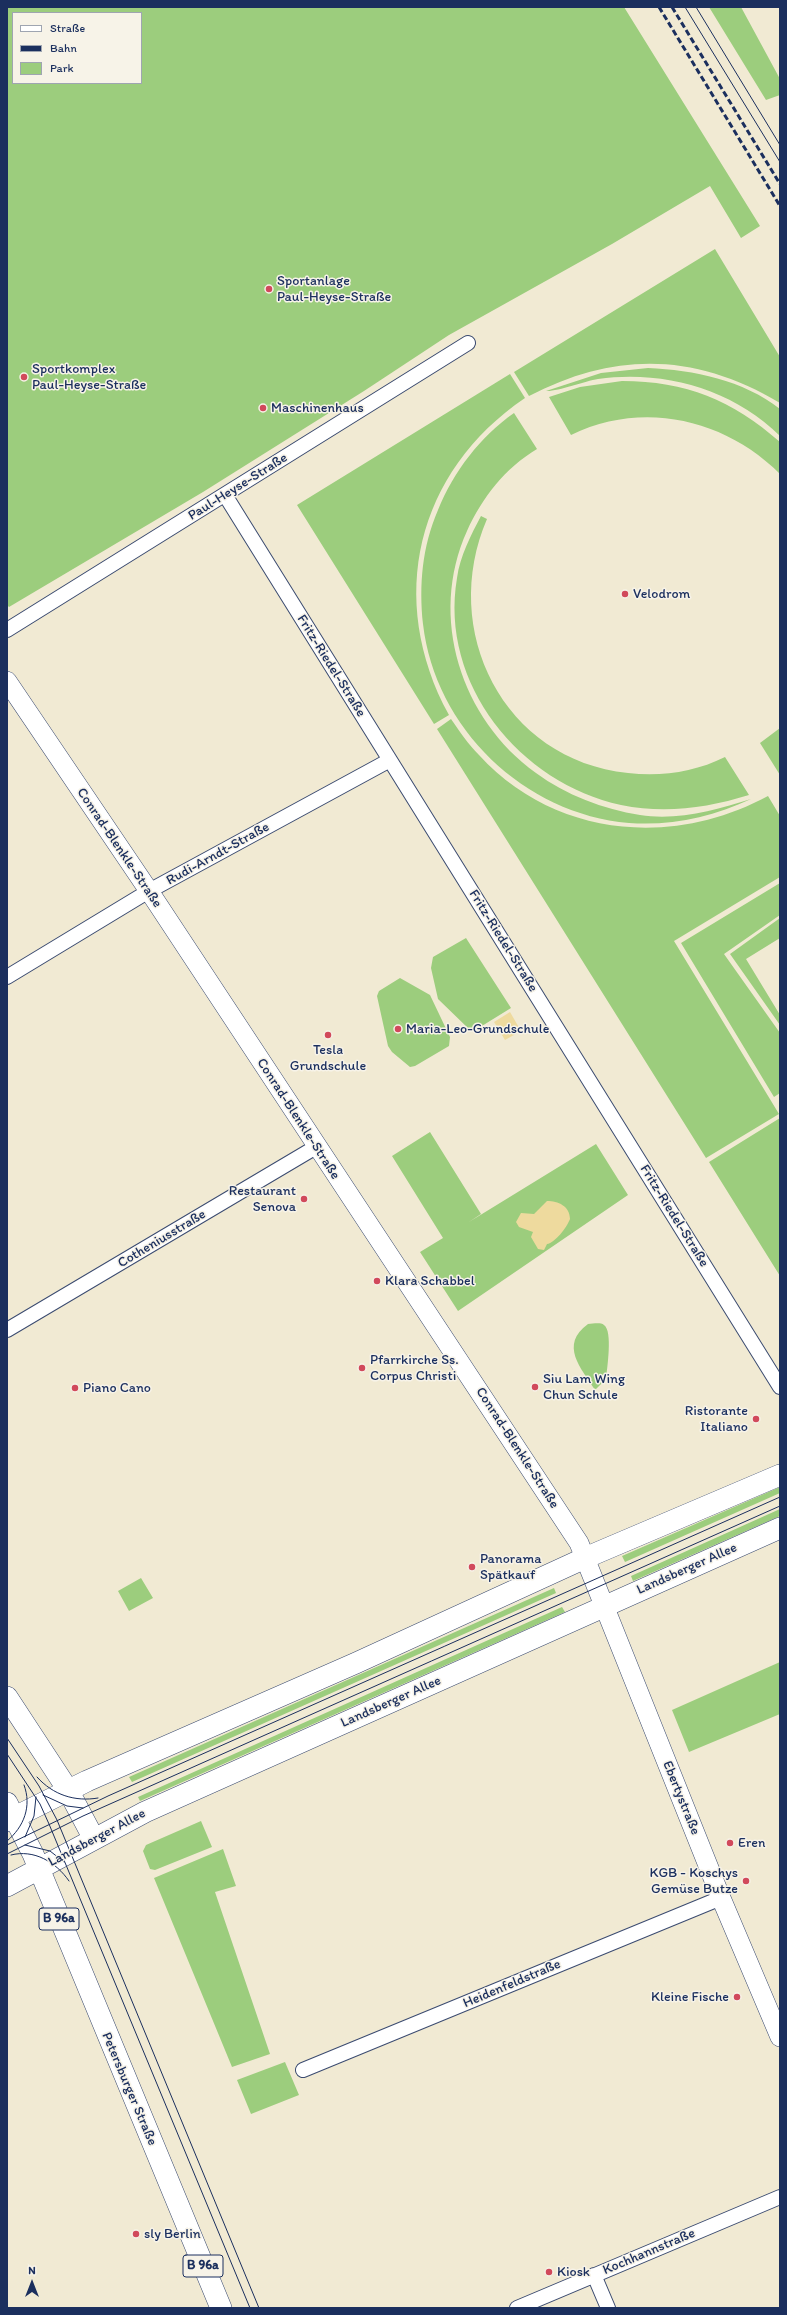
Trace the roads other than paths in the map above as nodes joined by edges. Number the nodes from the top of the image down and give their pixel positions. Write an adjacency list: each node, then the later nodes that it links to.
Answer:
1 (468, 343): 2 (street, Paul-Heyse-Straße)
2 (225, 495): 3 (street, Paul-Heyse-Straße); 5 (street, Fritz-Riedel-Straße)
3 (7, 630)
4 (7, 681): 6 (street, Conrad-Blenkle-Straße)
5 (390, 760): 6 (street, Rudi-Arndt-Straße); 10 (street, Fritz-Riedel-Straße)
6 (149, 891): 7 (street, Rudi-Arndt-Straße); 8 (street, Conrad-Blenkle-Straße)
7 (7, 978)
8 (316, 1147): 9 (street, Cotheniusstraße); 13 (street, Conrad-Blenkle-Straße)
9 (7, 1330)
10 (780, 1386)
11 (780, 1475): 13 (main road)
12 (780, 1528): 14 (main road, Landsberger Allee)
13 (586, 1558): 14 (street, Ebertystraße); 16 (main road)
14 (604, 1606): 18 (main road, Landsberger Allee); 21 (street, Ebertystraße)
15 (7, 1696): 16 (main road)
16 (68, 1790): 17 (main road); 18 (main road)
17 (10, 1813): 19 (main road, B 96a)
18 (94, 1838): 19 (main road, Landsberger Allee)
19 (39, 1869): 20 (main road, Landsberger Allee); 26 (main road, Petersburger Straße / B 96a)
20 (7, 1886)
21 (721, 1898): 22 (street, Ebertystraße); 23 (street, Heidenfeldstraße)
22 (780, 2037)
23 (303, 2070)
24 (780, 2197): 25 (street, Kochhannstraße)
25 (594, 2275): 27 (street, Kochhannstraße); 28 (street)
26 (221, 2308)
27 (517, 2308)
28 (608, 2308)

